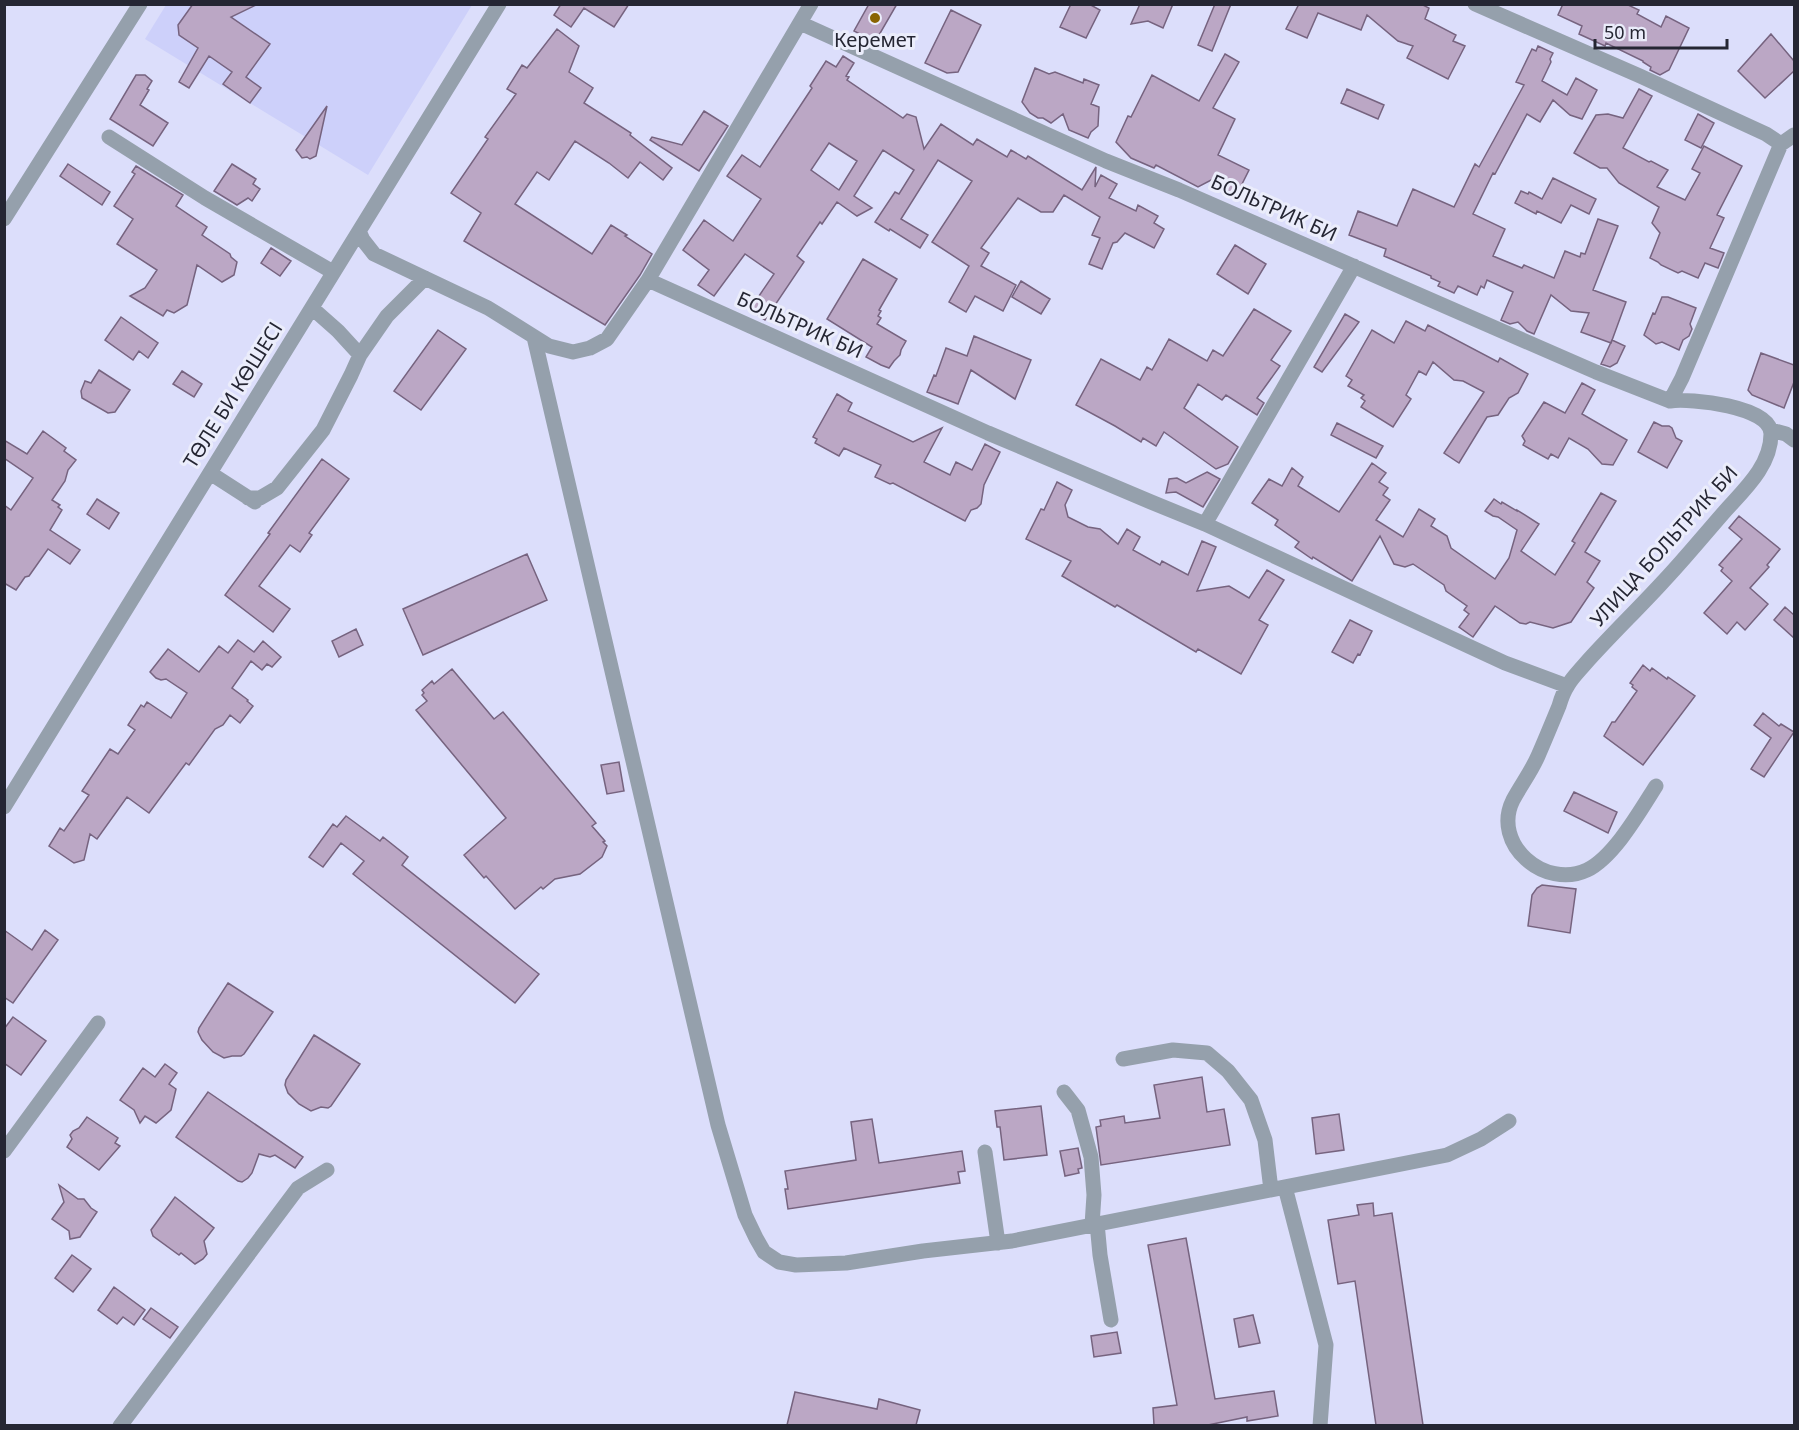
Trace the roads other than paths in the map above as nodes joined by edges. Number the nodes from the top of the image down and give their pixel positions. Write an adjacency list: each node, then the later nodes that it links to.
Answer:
1 (140, 4): 10 (street)
2 (499, 4): 11 (street, ТӨЛЕ БИ КӨШЕСІ)
3 (811, 4): 6 (street)
4 (1475, 4): 5 (street)
5 (1507, 10): 9 (street)
6 (800, 23): 12 (street, БОЛЬТРИК БИ); 15 (street)
7 (1794, 135): 9 (street)
8 (109, 137): 13 (street)
9 (1781, 144): 19 (street)
10 (4, 219)
11 (359, 231): 13 (street, ТӨЛЕ БИ КӨШЕСІ); 14 (street)
12 (1354, 266): 19 (street, БОЛЬТРИК БИ); 25 (street)
13 (333, 272): 16 (street, ТӨЛЕ БИ КӨШЕСІ)
14 (425, 278): 17 (street); 18 (street)
15 (648, 280): 17 (street); 25 (street, БОЛЬТРИК БИ)
16 (312, 308): 18 (street); 22 (street, ТӨЛЕ БИ КӨШЕСІ)
17 (534, 337): 38 (street)
18 (360, 355): 23 (street)
19 (1670, 401): 20 (street, БОЛЬТРИК БИ)
20 (1771, 430): 21 (street); 26 (street, УЛИЦА БОЛЬТРИК БИ)
21 (1794, 441)
22 (210, 472): 23 (street); 28 (street, ТӨЛЕ БИ КӨШЕСІ)
23 (248, 498): 24 (street)
24 (262, 507)
25 (1205, 524): 26 (street, БОЛЬТРИК БИ)
26 (1567, 686): 27 (street, УЛИЦА БОЛЬТРИК БИ)
27 (1656, 786)
28 (4, 807)
29 (98, 1023): 33 (street)
30 (1123, 1059): 36 (street)
31 (1064, 1092): 37 (street)
32 (1509, 1121): 36 (street)
33 (4, 1151)
34 (985, 1152): 38 (street)
35 (327, 1170): 40 (street)
36 (1278, 1188): 37 (street); 41 (street)
37 (1095, 1224): 38 (street); 39 (street)
38 (998, 1242)
39 (1112, 1320)
40 (120, 1425)
41 (1320, 1425)

